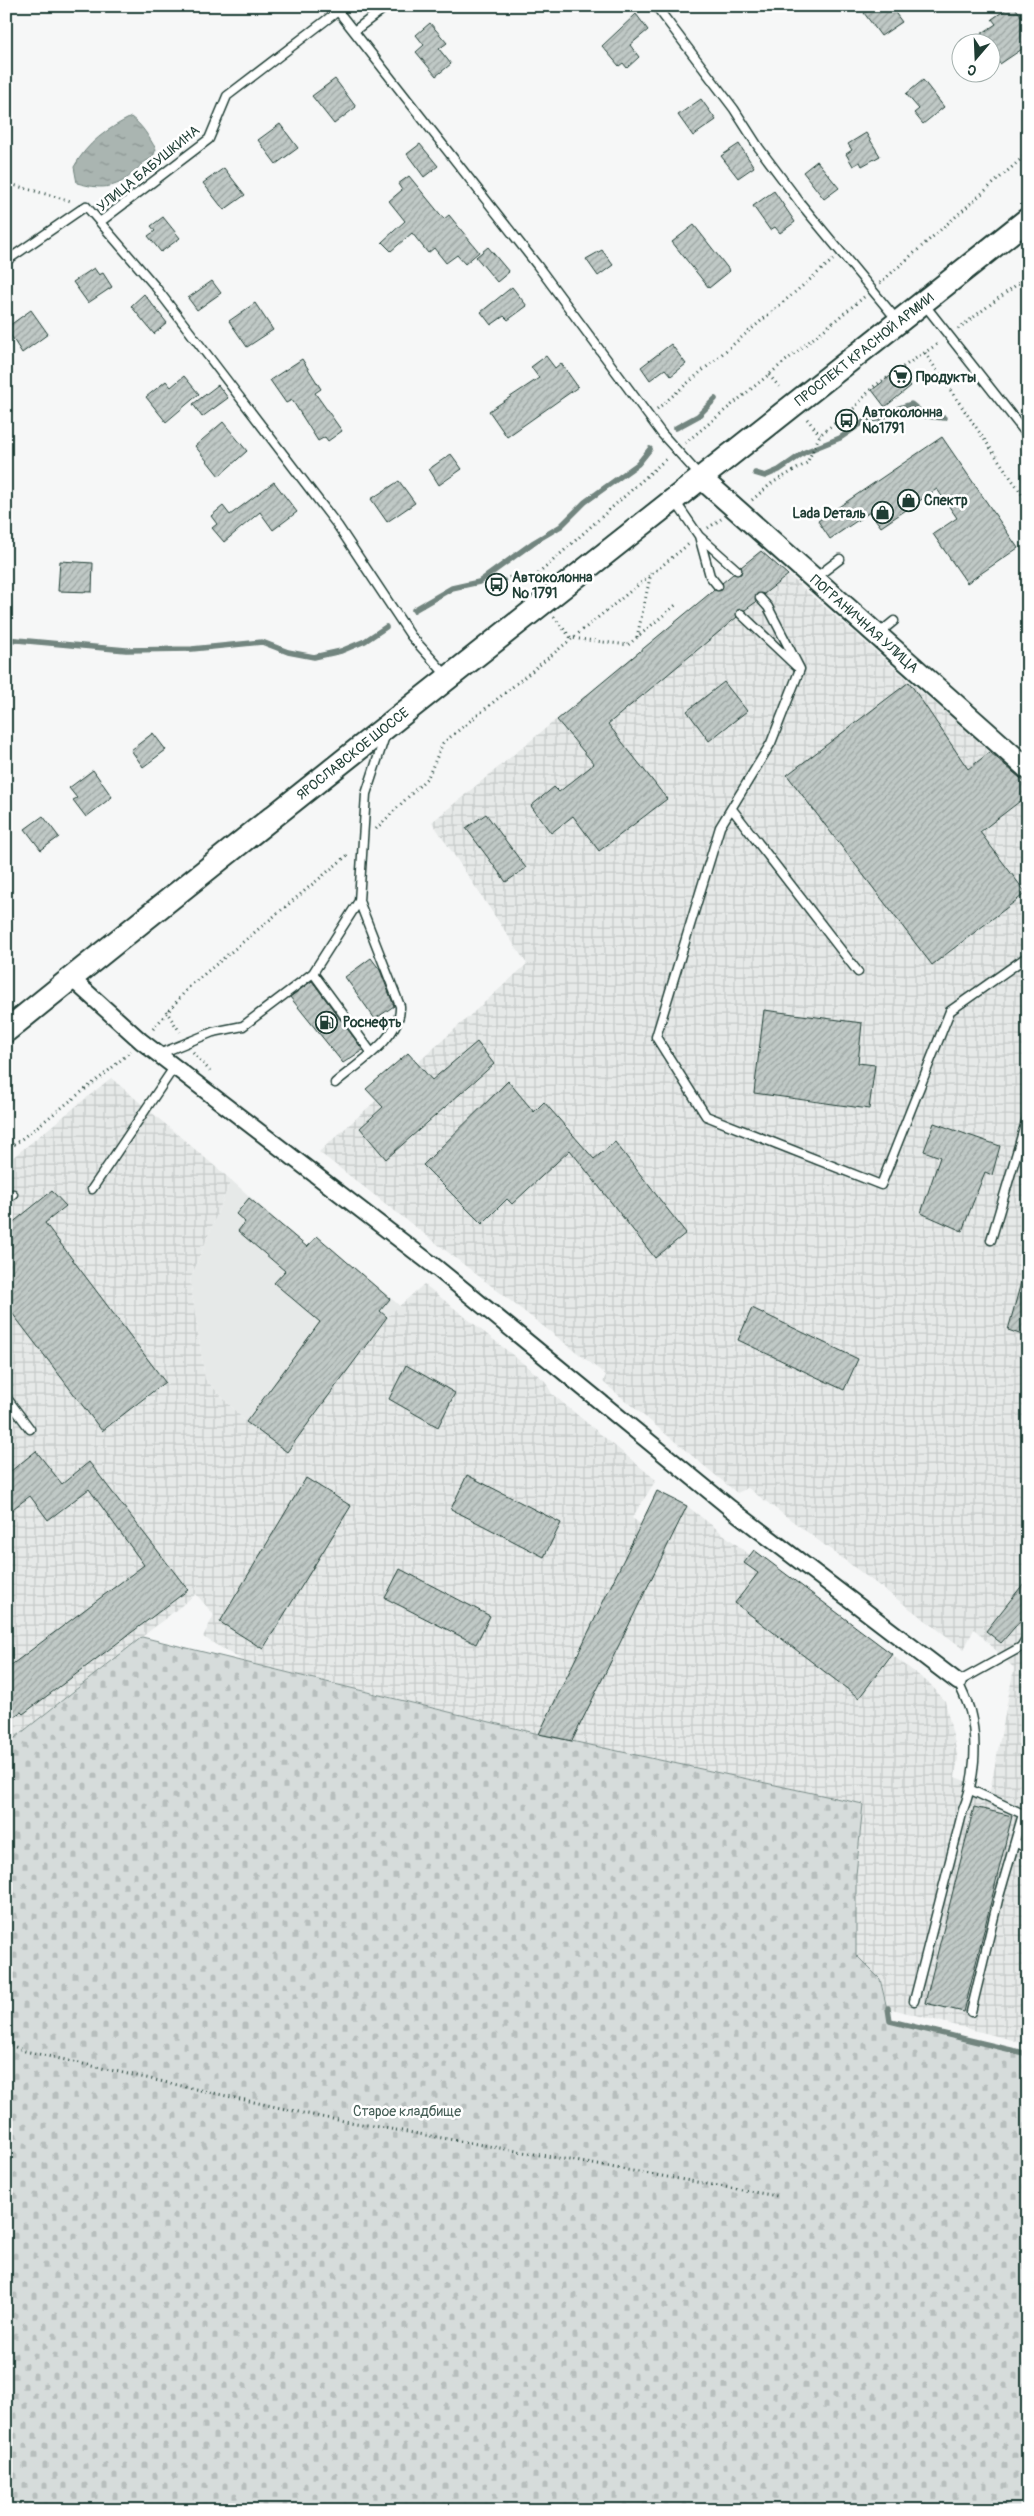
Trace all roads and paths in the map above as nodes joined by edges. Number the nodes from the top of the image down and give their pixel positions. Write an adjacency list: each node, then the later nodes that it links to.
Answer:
1 (387, 6): 4 (lane)
2 (656, 6): 10 (lane)
3 (336, 9): 4 (lane); 9 (lane, УЛИЦА БАБУШКИНА)
4 (354, 31): 18 (lane)
5 (1028, 153): 13 (path)
6 (6, 183): 7 (path)
7 (86, 206): 9 (lane); 11 (lane)
8 (1028, 219): 14 (main road, ПРОСПЕКТ КРАСНОЙ АРМИИ)
9 (100, 222): 42 (lane)
10 (841, 253): 13 (lane); 18 (path)
11 (6, 261)
12 (1028, 276): 16 (path)
13 (872, 290): 15 (lane); 20 (path)
14 (923, 302): 15 (main road, ПРОСПЕКТ КРАСНОЙ АРМИИ); 16 (lane)
15 (898, 322): 21 (main road, ПРОСПЕКТ КРАСНОЙ АРМИИ)
16 (949, 335): 17 (path); 19 (lane)
17 (925, 353): 23 (path); 24 (path)
18 (649, 416): 20 (lane)
19 (1028, 436)
20 (676, 449): 21 (lane); 30 (path)
21 (701, 478): 22 (main road, ЯРОСЛАВСКОЕ ШОССЕ); 24 (street, ПОГРАНИЧНАЯ УЛИЦА)
22 (674, 500): 25 (lane); 34 (main road, ЯРОСЛАВСКОЕ ШОССЕ)
23 (1028, 503)
24 (739, 513): 25 (path); 29 (street, ПОГРАНИЧНАЯ УЛИЦА)
25 (699, 536): 27 (lane); 28 (path); 32 (lane)
26 (840, 559): 29 (lane)
27 (737, 570)
28 (651, 573): 39 (path); 40 (path)
29 (813, 579): 38 (street, ПОГРАНИЧНАЯ УЛИЦА)
30 (527, 584): 31 (path); 34 (path)
31 (496, 585)
32 (718, 586)
33 (760, 598): 41 (lane)
34 (542, 602): 40 (path); 42 (main road, ЯРОСЛАВСКОЕ ШОССЕ)
35 (678, 604): 39 (path)
36 (741, 614): 41 (lane)
37 (894, 621): 38 (lane)
38 (877, 635): 44 (street, ПОГРАНИЧНАЯ УЛИЦА)
39 (637, 637): 40 (path)
40 (571, 638): 46 (path)
41 (800, 669): 45 (lane)
42 (448, 677): 43 (main road, ЯРОСЛАВСКОЕ ШОССЕ)
43 (390, 724): 46 (lane); 51 (main road, ЯРОСЛАВСКОЕ ШОССЕ)
44 (1028, 769)
45 (732, 809): 48 (lane); 49 (lane)
46 (364, 840): 47 (lane); 52 (path)
47 (359, 902): 50 (lane); 56 (lane)
48 (1028, 956)
49 (858, 972)
50 (313, 974): 55 (lane); 56 (lane)
51 (71, 978): 53 (main road, ЯРОСЛАВСКОЕ ШОССЕ); 54 (street)
52 (166, 1011): 54 (path); 55 (path)
53 (6, 1031)
54 (141, 1041): 57 (street); 62 (path)
55 (187, 1042): 57 (lane); 59 (path)
56 (371, 1052): 60 (lane)
57 (159, 1054): 58 (street)
58 (175, 1066): 63 (lane); 69 (street)
59 (211, 1072)
60 (335, 1083)
61 (1028, 1115): 64 (lane)
62 (6, 1151)
63 (92, 1189)
64 (991, 1240)
65 (6, 1397): 66 (lane)
66 (30, 1429)
67 (1028, 1636): 68 (lane)
68 (1024, 1648): 69 (lane)
69 (958, 1682): 70 (lane)
70 (971, 1790): 71 (lane); 73 (lane)
71 (1015, 1842): 72 (lane); 74 (lane)
72 (1028, 1849)
73 (914, 2001)
74 (971, 2012)
75 (6, 2042): 76 (path)
76 (777, 2196)

